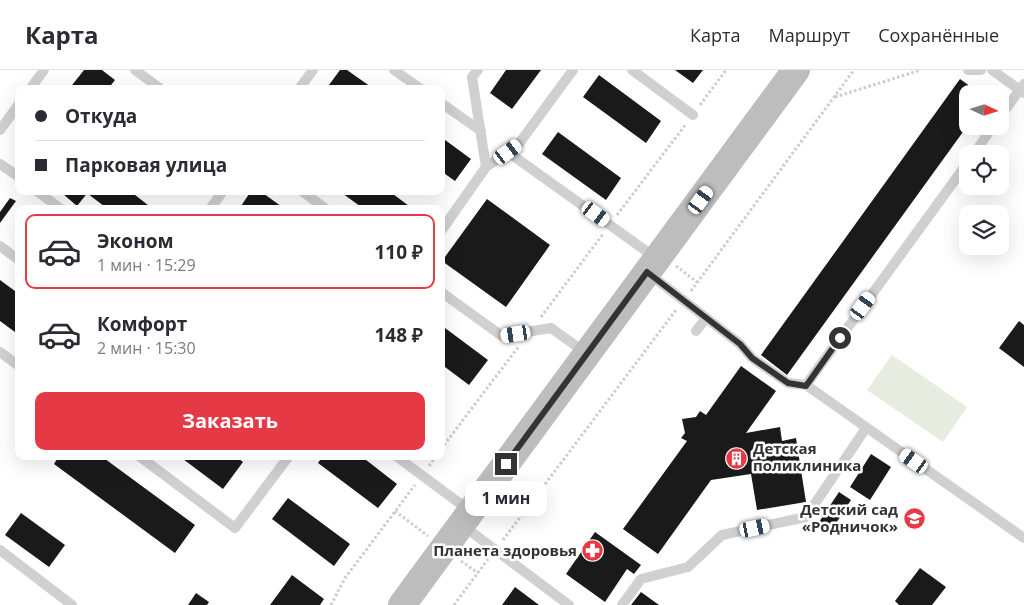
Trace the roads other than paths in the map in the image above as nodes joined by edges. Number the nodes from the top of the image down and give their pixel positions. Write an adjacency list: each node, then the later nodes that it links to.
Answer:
1 (44, 70): 12 (lane)
2 (135, 70): 13 (lane)
3 (313, 70): 14 (lane)
4 (394, 70): 15 (lane)
5 (478, 70): 22 (lane)
6 (573, 70): 23 (lane)
7 (632, 70): 20 (lane)
8 (796, 70): 35 (main road)
9 (968, 70): 10 (lane)
10 (981, 70)
11 (992, 70): 16 (lane)
12 (33, 85)
13 (156, 85)
14 (302, 85)
15 (415, 85)
16 (1023, 89): 18 (lane)
17 (445, 106): 22 (lane)
18 (1009, 106)
19 (15, 109): 21 (lane)
20 (693, 114)
21 (0, 130)
22 (481, 131): 25 (lane)
23 (508, 152): 25 (lane); 35 (lane)
24 (0, 164): 26 (lane)
25 (486, 168): 32 (lane)
26 (15, 174)
27 (959, 174): 42 (lane)
28 (43, 195): 30 (lane)
29 (307, 195): 31 (lane)
30 (56, 205)
31 (321, 205)
32 (445, 225)
33 (0, 246): 34 (lane)
34 (15, 257)
35 (652, 266): 37 (lane); 40 (main road)
36 (445, 295): 40 (lane)
37 (706, 318): 38 (lane); 42 (lane)
38 (696, 331)
39 (0, 352): 41 (lane)
40 (587, 353): 47 (main road)
41 (15, 363)
42 (806, 386): 43 (lane)
43 (866, 428): 48 (lane); 53 (lane)
44 (144, 460): 45 (lane)
45 (284, 460)
46 (401, 460): 47 (lane)
47 (466, 518): 51 (main road); 52 (lane)
48 (1024, 538)
49 (0, 550): 50 (lane)
50 (72, 605)
51 (402, 605)
52 (569, 605)
53 (622, 605)

